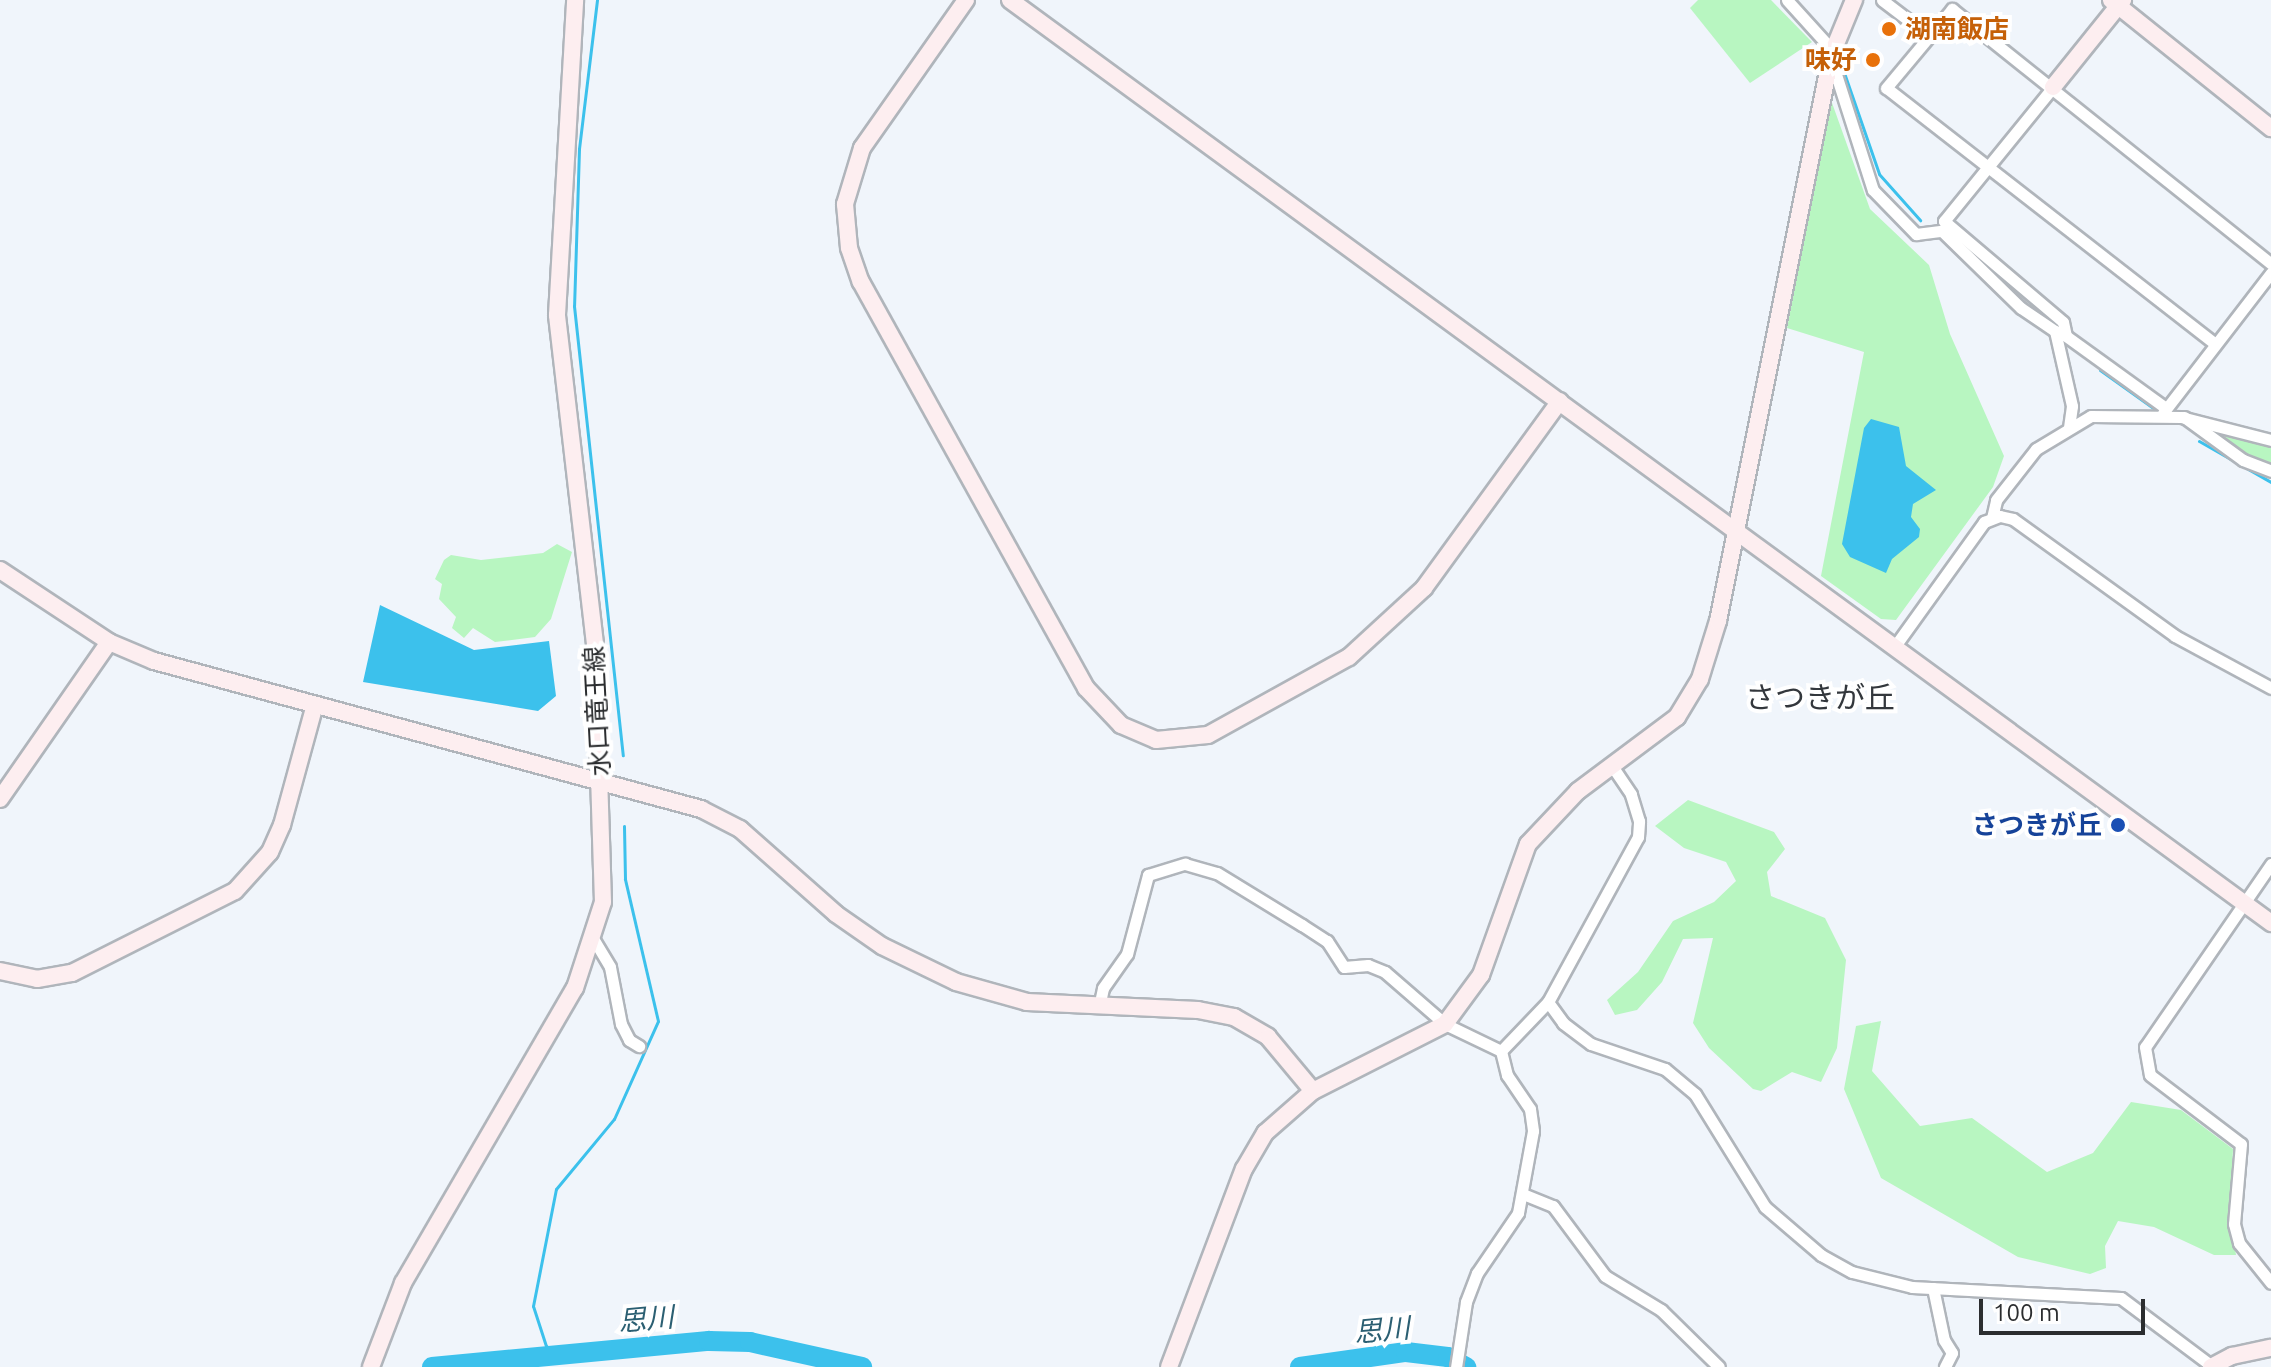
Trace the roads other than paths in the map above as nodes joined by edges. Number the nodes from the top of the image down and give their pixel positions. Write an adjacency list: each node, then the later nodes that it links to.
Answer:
1 (575, 0): 31 (street, 水口竜王線)
2 (966, 0): 17 (street)
3 (1010, 0): 17 (street)
4 (1787, 0): 9 (street)
5 (1854, 0): 9 (street)
6 (1882, 0): 8 (street)
7 (2117, 2): 10 (street); 11 (street)
8 (1928, 35): 10 (street); 12 (street)
9 (1831, 56): 15 (street); 24 (street)
10 (2053, 87): 12 (street); 13 (street)
11 (2271, 128)
12 (1988, 168): 15 (street); 16 (street)
13 (2271, 264)
14 (2271, 273): 16 (street)
15 (2052, 322): 18 (street); 20 (street)
16 (2214, 343): 18 (street)
17 (1560, 401): 24 (street)
18 (2163, 412): 19 (street); 20 (street)
19 (2184, 417): 21 (street); 22 (street)
20 (2069, 427): 23 (street)
21 (2271, 440)
22 (2271, 471)
23 (1992, 518): 27 (street); 28 (street)
24 (1737, 530): 27 (street); 30 (street)
25 (0, 570): 26 (street)
26 (109, 642): 29 (street); 32 (street)
27 (1895, 646): 34 (street)
28 (2271, 688)
29 (314, 708): 31 (street); 37 (street)
30 (1612, 766): 38 (street); 40 (street)
31 (601, 781): 36 (street, 水口竜王線); 39 (street)
32 (0, 799)
33 (2271, 864): 34 (street)
34 (2244, 902): 35 (street); 45 (street)
35 (2271, 923)
36 (594, 940): 41 (street); 48 (street, 水口竜王線)
37 (0, 971)
38 (1548, 1002): 42 (street); 46 (street)
39 (1099, 1007): 40 (street); 43 (street)
40 (1445, 1024): 42 (street); 43 (street)
41 (639, 1046)
42 (1501, 1051): 44 (street)
43 (1313, 1091): 49 (street)
44 (1523, 1194): 50 (street); 51 (street)
45 (2271, 1283)
46 (1933, 1288): 52 (street); 53 (street)
47 (2270, 1347): 53 (street)
48 (372, 1364)
49 (1169, 1367)
50 (1456, 1367)
51 (1719, 1367)
52 (1945, 1367)
53 (2211, 1367)

